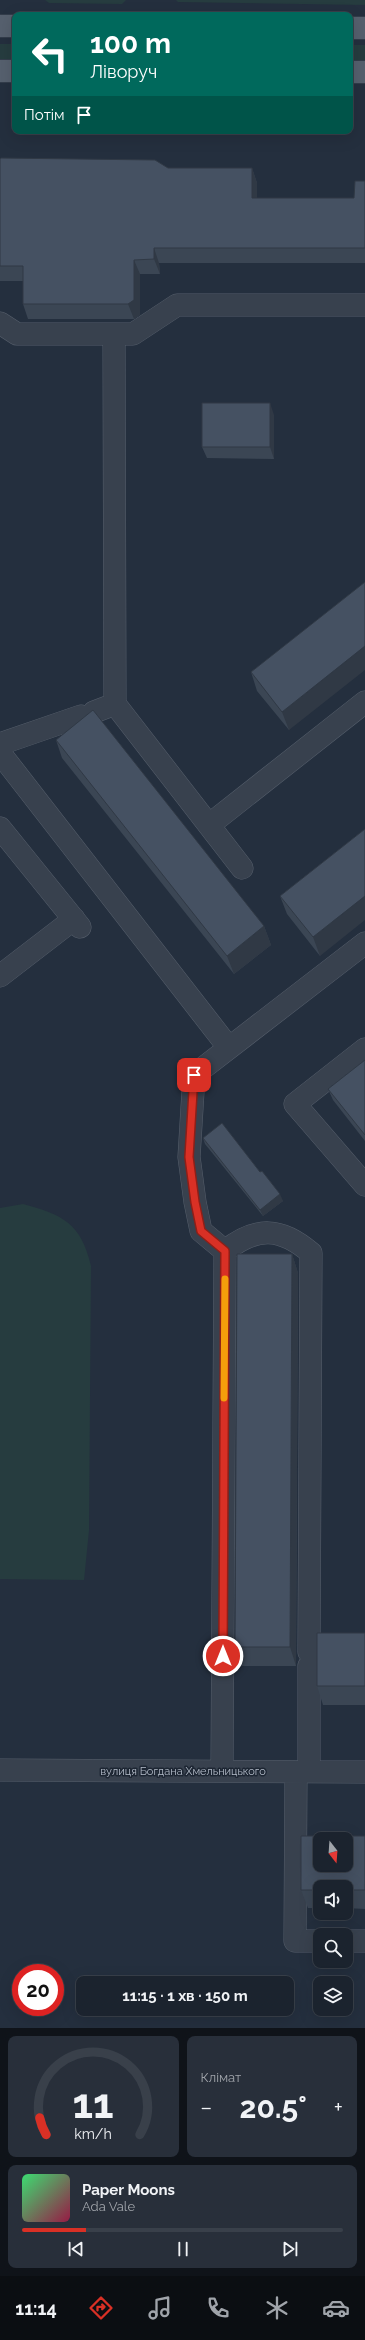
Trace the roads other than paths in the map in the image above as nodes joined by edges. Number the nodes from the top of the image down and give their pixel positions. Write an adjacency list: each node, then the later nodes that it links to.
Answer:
1 (0, 26): 2 (main road)
2 (12, 26)
3 (353, 28): 4 (main road)
4 (365, 28)
5 (0, 71): 6 (main road)
6 (12, 71)
7 (353, 72): 8 (main road)
8 (365, 72)
9 (365, 305): 11 (street)
10 (0, 323): 11 (street)
11 (114, 334): 13 (street)
12 (365, 702): 16 (street)
13 (115, 704): 14 (street); 16 (street)
14 (0, 744)
15 (0, 753): 21 (street)
16 (209, 825): 18 (street)
17 (0, 828): 20 (street)
18 (242, 868)
19 (365, 943): 21 (street)
20 (0, 976)
21 (229, 1048): 24 (street)
22 (365, 1049): 23 (street)
23 (365, 1185)
24 (225, 1251): 26 (street); 27 (street)
25 (0, 1770): 26 (street, вулиця Богдана Хмельницького)
26 (222, 1771): 27 (street, вулиця Богдана Хмельницького)
27 (302, 1771): 28 (street, вулиця Богдана Хмельницького); 29 (street)
28 (365, 1772)
29 (313, 1941)
30 (353, 1941): 31 (street)
31 (365, 1941)

